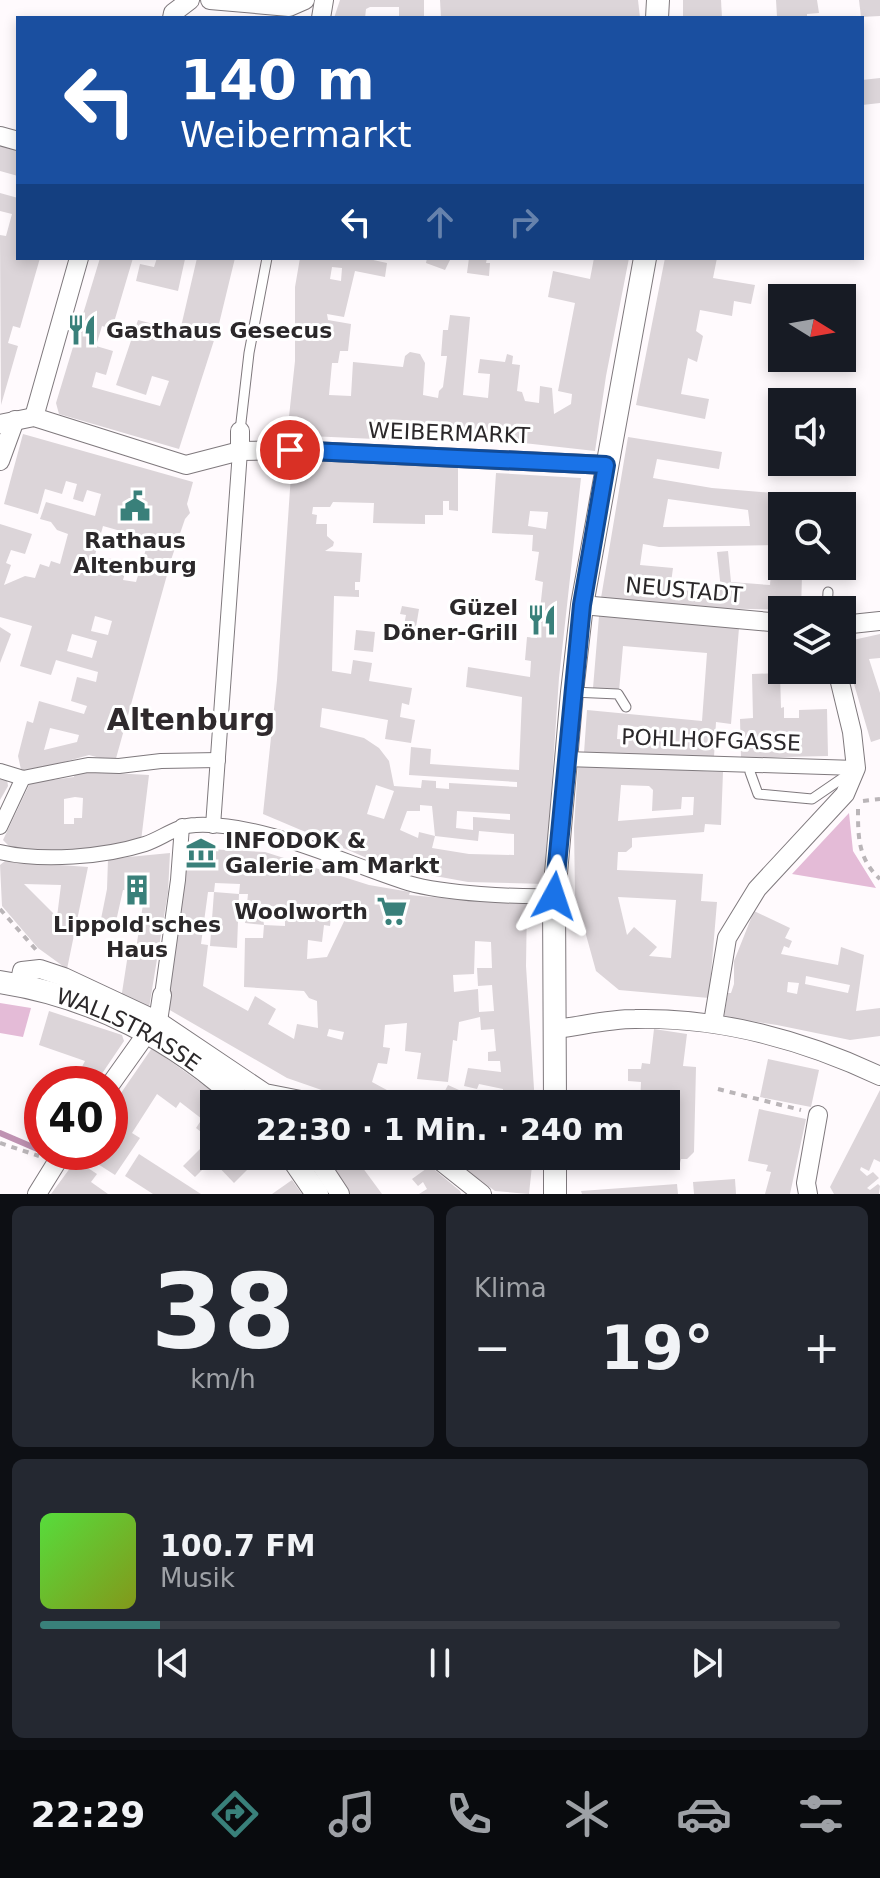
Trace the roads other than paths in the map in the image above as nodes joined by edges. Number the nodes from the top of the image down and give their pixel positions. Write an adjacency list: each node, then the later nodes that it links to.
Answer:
1 (190, 0): 4 (street)
2 (210, 0): 3 (street)
3 (305, 0)
4 (172, 16)
5 (78, 260): 8 (street)
6 (267, 260): 10 (lane)
7 (645, 260): 13 (street)
8 (34, 417): 9 (street); 11 (street, WEIBERMARKT)
9 (7, 422): 12 (street)
10 (240, 431): 11 (street)
11 (240, 451): 13 (street, WEIBERMARKT); 24 (street)
12 (0, 461)
13 (606, 465): 16 (street)
14 (828, 592): 15 (lane)
15 (828, 596)
16 (582, 605): 18 (street, NEUSTADT); 21 (street)
17 (880, 621): 19 (street)
18 (768, 622)
19 (856, 624)
20 (840, 684): 26 (street)
21 (572, 692): 22 (lane); 23 (street)
22 (626, 707)
23 (565, 759): 25 (street, POHLHOFGASSE); 33 (street)
24 (218, 760): 28 (street); 30 (street)
25 (751, 765): 26 (street, POHLHOFGASSE); 26 (lane)
26 (856, 768): 36 (street)
27 (0, 771): 28 (street)
28 (23, 778): 31 (street)
29 (182, 826): 30 (street); 32 (street); 35 (street)
30 (213, 826): 33 (street)
31 (0, 827)
32 (0, 852)
33 (554, 896): 38 (street)
34 (10, 984): 37 (street, WALLSTRASSE); 37 (street)
35 (162, 995): 37 (street)
36 (713, 1023): 38 (street); 40 (street)
37 (152, 1027): 39 (street); 41 (street, WALLSTRASSE); 42 (street)
38 (555, 1029): 43 (street)
39 (124, 1066)
40 (880, 1076)
41 (226, 1090)
42 (254, 1090)
43 (555, 1090)
44 (818, 1115): 55 (street)
45 (52, 1170): 50 (street)
46 (301, 1170): 51 (street)
47 (324, 1170): 52 (street)
48 (452, 1170): 53 (street)
49 (555, 1170): 54 (street)
50 (37, 1194)
51 (317, 1194)
52 (340, 1194)
53 (482, 1194)
54 (555, 1194)
55 (808, 1194)

